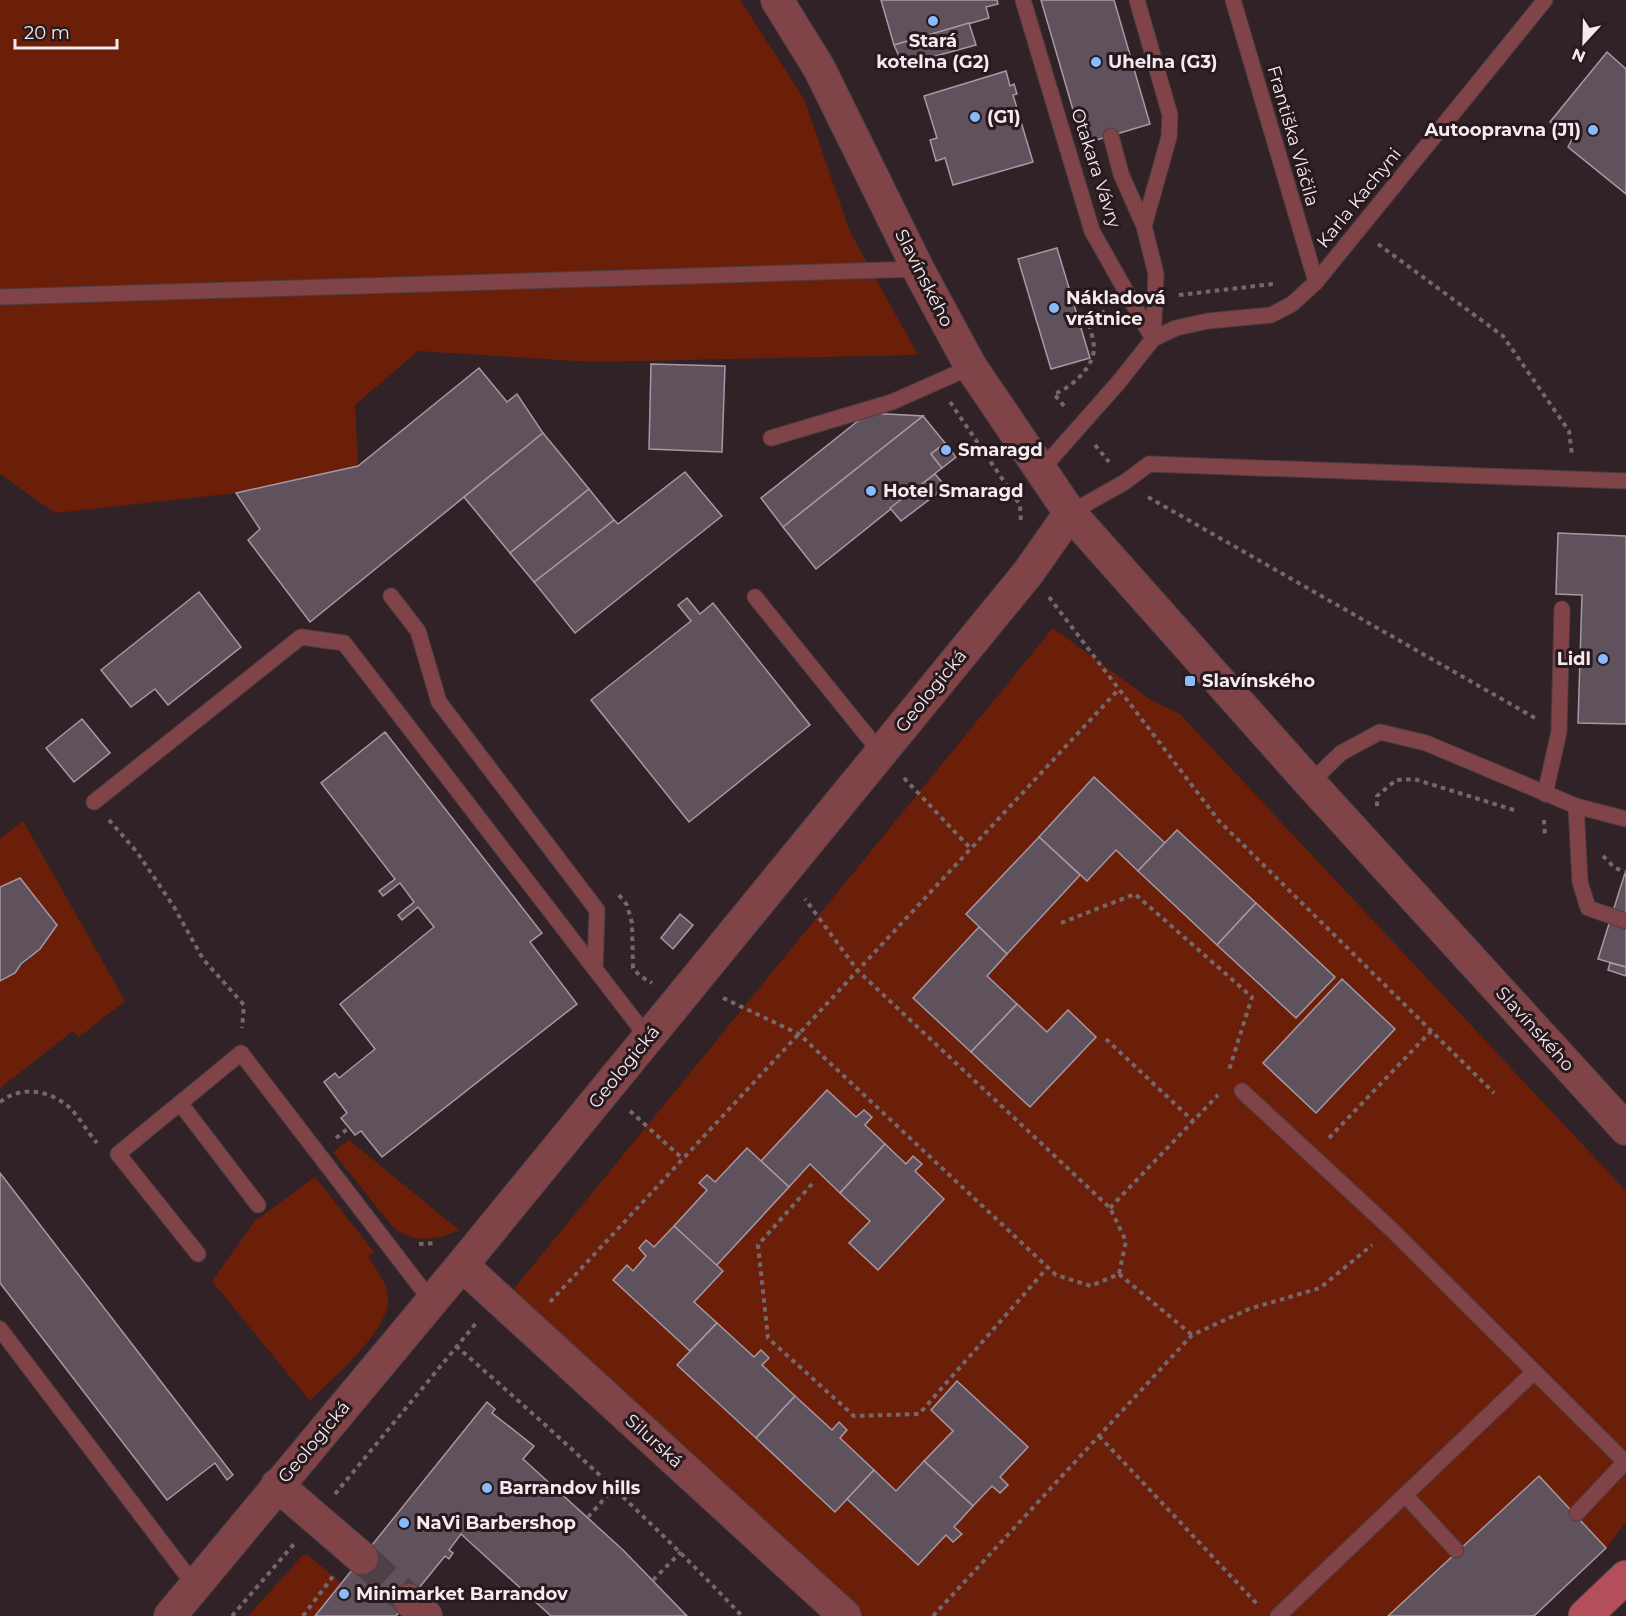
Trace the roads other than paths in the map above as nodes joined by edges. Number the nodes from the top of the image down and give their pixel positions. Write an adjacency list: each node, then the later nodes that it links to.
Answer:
1 (777, 0): 8 (street, Slavínského)
2 (1023, 0): 11 (lane, Otakara Vávry)
3 (1137, 0): 7 (lane)
4 (1233, 0): 9 (lane, Františka Vláčila)
5 (1545, 0): 9 (lane, Karla Kachyni)
6 (1111, 136): 7 (lane)
7 (1144, 226): 11 (lane)
8 (918, 269): 10 (lane); 12 (street, Slavínského)
9 (1316, 282): 11 (lane, Karla Kachyni)
10 (0, 297)
11 (1153, 339): 14 (lane)
12 (971, 367): 13 (lane); 14 (street, Slavínského)
13 (771, 438)
14 (1041, 470): 16 (street, Slavínského)
15 (1626, 481): 16 (lane)
16 (1070, 513): 20 (street, Geologická); 21 (street, Slavínského)
17 (391, 596): 27 (lane)
18 (756, 597): 20 (lane)
19 (1562, 609): 22 (lane)
20 (881, 753): 28 (street, Geologická)
21 (1310, 783): 22 (lane); 31 (street, Slavínského)
22 (1545, 794): 24 (lane)
23 (94, 802): 27 (lane)
24 (1576, 806): 25 (lane); 26 (lane)
25 (1626, 819)
26 (1626, 921)
27 (595, 969): 28 (lane)
28 (648, 1038): 34 (street, Geologická)
29 (1242, 1091): 37 (lane)
30 (180, 1103): 32 (lane); 33 (lane); 35 (lane)
31 (1626, 1129)
32 (258, 1205)
33 (198, 1254)
34 (462, 1265): 35 (street, Geologická); 46 (street, Silurská)
35 (432, 1302): 38 (street, Geologická)
36 (0, 1329): 44 (lane)
37 (1534, 1372): 39 (lane); 40 (lane)
38 (277, 1485): 42 (street); 44 (street, Geologická)
39 (1405, 1495): 41 (lane); 47 (lane)
40 (1577, 1514)
41 (1456, 1550)
42 (350, 1564)
43 (1626, 1577): 48 (main road)
44 (195, 1586): 45 (street, Geologická)
45 (170, 1616)
46 (845, 1616)
47 (1278, 1616)
48 (1585, 1616)

